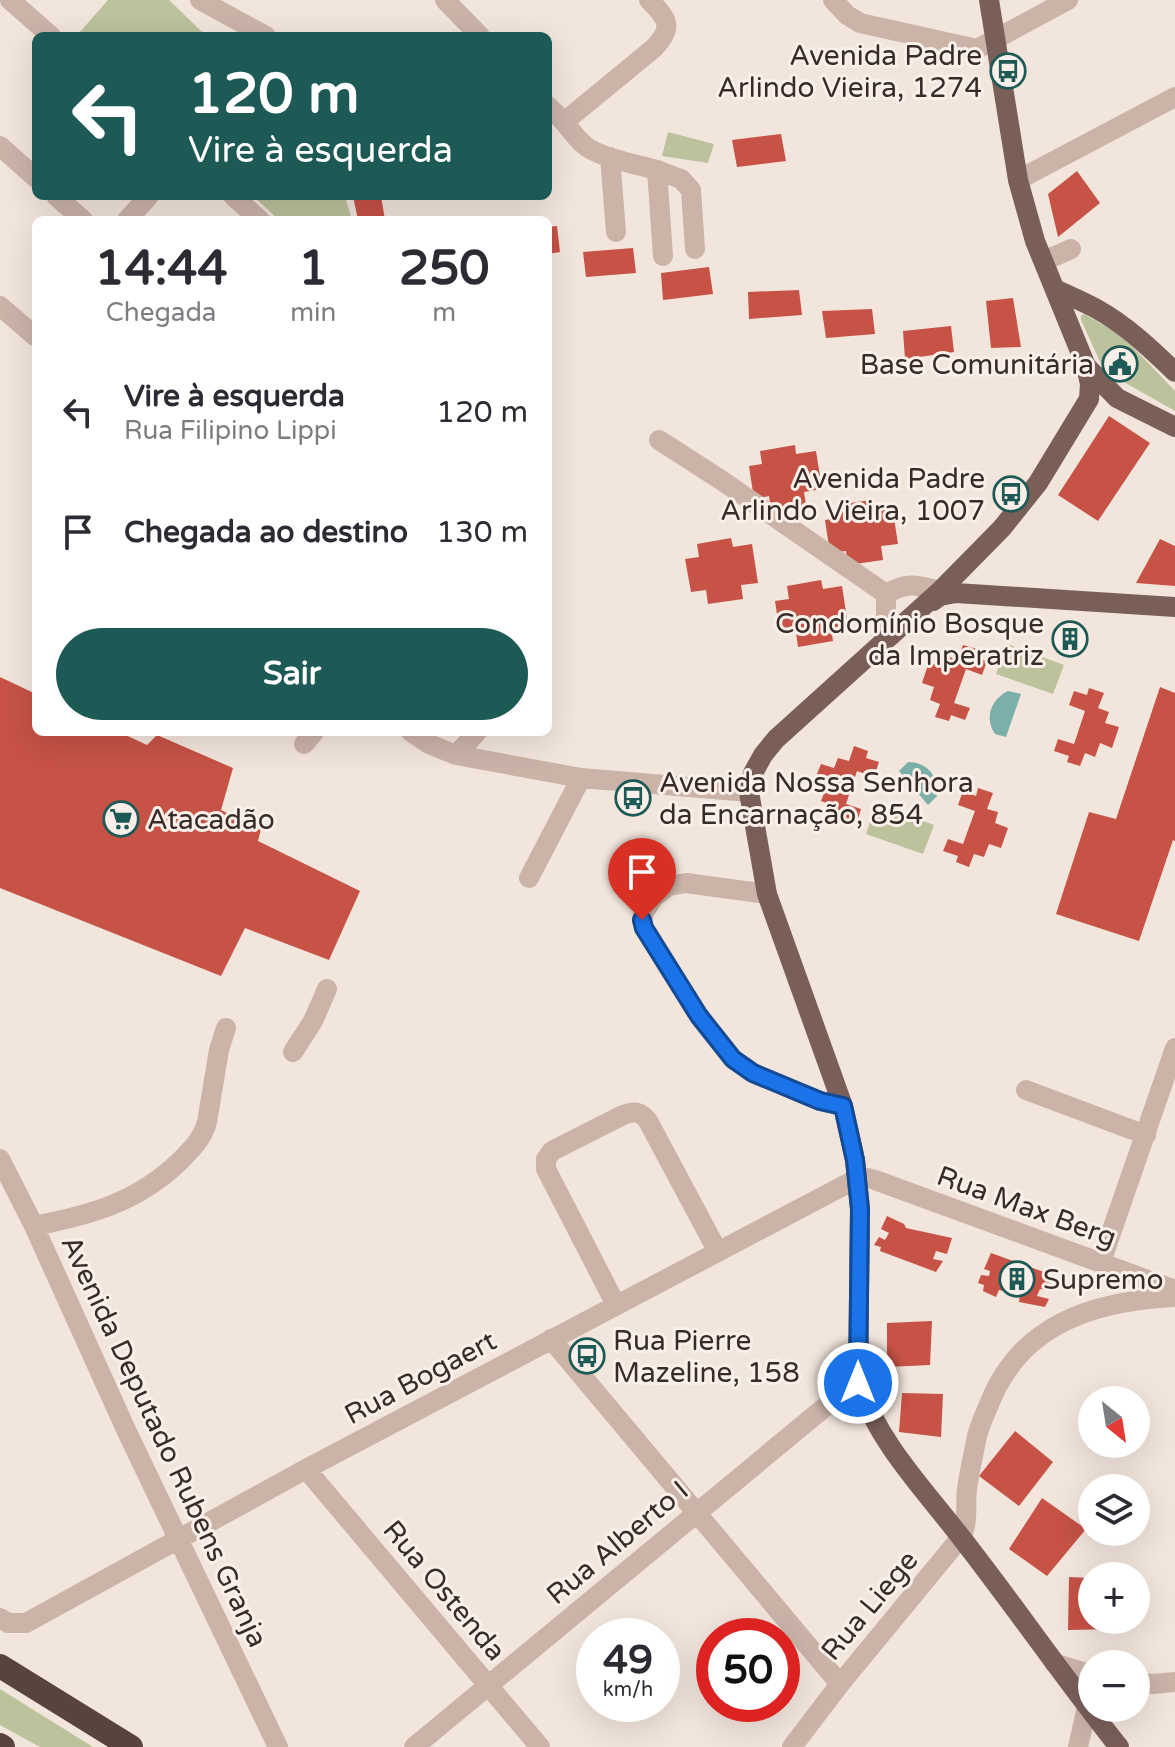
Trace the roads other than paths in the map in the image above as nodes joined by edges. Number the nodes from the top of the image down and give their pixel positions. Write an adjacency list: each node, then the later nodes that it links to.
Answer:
1 (10, 0): 8 (street)
2 (200, 0): 9 (street)
3 (445, 0): 10 (street)
4 (649, 0): 14 (street)
5 (833, 0): 11 (street)
6 (989, 0): 11 (main road)
7 (1068, 0): 11 (street)
8 (46, 32)
9 (259, 32)
10 (476, 32)
11 (995, 38): 19 (main road)
12 (1175, 97): 19 (street)
13 (552, 110): 14 (street)
14 (564, 122): 16 (street)
15 (0, 146): 18 (street)
16 (610, 157): 17 (street); 26 (street)
17 (657, 170): 27 (street); 29 (street)
18 (32, 174)
19 (1018, 180): 30 (main road)
20 (60, 200): 23 (street)
21 (145, 200): 24 (street)
22 (238, 200): 25 (street)
23 (78, 216)
24 (131, 216)
25 (256, 216)
26 (616, 232)
27 (695, 249)
28 (1071, 249): 30 (street)
29 (663, 256)
30 (1044, 261): 31 (main road)
31 (1055, 289): 34 (main road); 35 (main road)
32 (0, 306): 33 (street)
33 (32, 329)
34 (1086, 366): 36 (main road); 37 (main road)
35 (1175, 372)
36 (1117, 398): 37 (main road); 38 (main road)
37 (1089, 399): 40 (main road)
38 (1175, 427)
39 (659, 440): 41 (street)
40 (948, 592): 41 (street); 42 (main road); 43 (main road)
41 (886, 594): 43 (street)
42 (1175, 607)
43 (892, 635): 48 (main road)
44 (417, 736): 46 (street)
45 (473, 736): 46 (street)
46 (456, 755): 47 (street)
47 (581, 778): 48 (street); 49 (street)
48 (749, 792): 50 (main road)
49 (529, 878)
50 (767, 894): 56 (main road); 56 (street)
51 (327, 989): 54 (street)
52 (226, 1028): 60 (street)
53 (1175, 1048): 57 (street)
54 (293, 1052)
55 (1026, 1090): 57 (street)
56 (843, 1106): 59 (main road)
57 (1146, 1135): 62 (street)
58 (0, 1159): 60 (street, Avenida Deputado Rubens Granja)
59 (858, 1178): 61 (street, Rua Bogaert); 62 (street, Rua Max Berg); 67 (main road)
60 (34, 1226): 71 (street, Avenida Deputado Rubens Granja)
61 (718, 1252): 65 (street, Rua Bogaert); 65 (street)
62 (1101, 1262): 63 (street, Rua Max Berg)
63 (1175, 1290)
64 (1175, 1297): 70 (street)
65 (616, 1305): 66 (street, Rua Bogaert)
66 (551, 1339): 68 (street, Rua Bogaert); 69 (street)
67 (858, 1383): 69 (street, Rua Alberto I); 70 (main road)
68 (306, 1469): 71 (street, Rua Bogaert); 79 (street, Rua Ostenda)
69 (696, 1513): 77 (street); 79 (street, Rua Alberto I)
70 (961, 1537): 73 (main road); 77 (street, Rua Liege)
71 (178, 1538): 72 (street, Rua Bogaert); 84 (street, Avenida Deputado Rubens Granja)
72 (4, 1620)
73 (1054, 1663): 75 (street); 80 (main road)
74 (0, 1666): 83 (highway)
75 (1078, 1671)
76 (1175, 1682): 78 (street)
77 (840, 1684): 87 (street, Rua Liege)
78 (1150, 1684)
79 (489, 1685): 85 (street, Rua Alberto I); 86 (street, Rua Ostenda)
80 (1078, 1695)
81 (1084, 1722): 88 (street)
82 (1099, 1722): 89 (main road)
83 (131, 1747)
84 (278, 1747)
85 (414, 1747)
86 (540, 1747)
87 (792, 1747)
88 (1078, 1747)
89 (1119, 1747)

